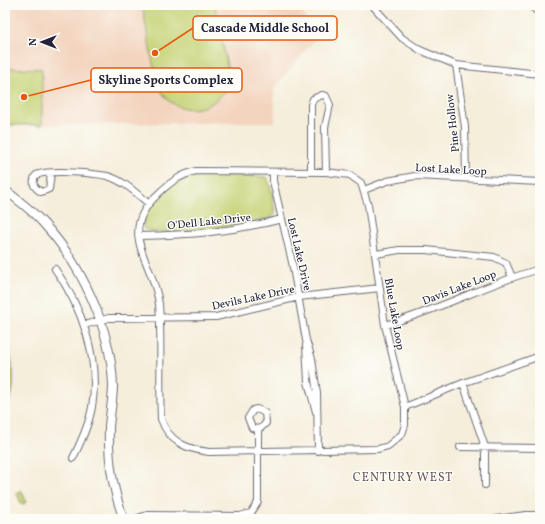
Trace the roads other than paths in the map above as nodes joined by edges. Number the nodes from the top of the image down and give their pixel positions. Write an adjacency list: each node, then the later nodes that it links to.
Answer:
1 (372, 5): 4 (street)
2 (530, 5): 3 (street)
3 (540, 14)
4 (456, 65): 5 (street); 10 (street, Pine Hollow)
5 (540, 74)
6 (311, 171): 7 (street, Blue Lake Loop); 8 (street, Blue Lake Loop); 8 (street)
7 (273, 172): 14 (street, Blue Lake Loop); 15 (street, Lost Lake Drive)
8 (326, 172): 13 (street, Blue Lake Loop)
9 (51, 173): 14 (street)
10 (466, 179): 11 (street, Lost Lake Loop); 13 (street, Lost Lake Loop)
11 (540, 182)
12 (5, 190): 24 (street)
13 (364, 190): 17 (street, Blue Lake Loop)
14 (148, 203): 16 (street, Blue Lake Loop)
15 (282, 219): 16 (street, O'Dell Lake Drive); 22 (street, Lost Lake Drive)
16 (138, 236): 23 (street, Blue Lake Loop)
17 (376, 254): 20 (street); 21 (street, Blue Lake Loop)
18 (55, 268): 25 (street)
19 (540, 269): 20 (street, Davis Lake Loop)
20 (512, 277): 26 (street, Davis Lake Loop)
21 (380, 288): 22 (street, Devils Lake Drive); 26 (street, Blue Lake Loop)
22 (299, 297): 23 (street, Devils Lake Drive); 34 (street, Lost Lake Drive)
23 (160, 318): 24 (street, Devils Lake Drive); 35 (street, Blue Lake Loop)
24 (101, 319): 25 (street, Devils Lake Drive); 39 (street)
25 (84, 325): 36 (street)
26 (385, 325): 29 (street, Blue Lake Loop)
27 (540, 356): 28 (street)
28 (463, 383): 29 (street); 32 (street)
29 (405, 406): 34 (street, Blue Lake Loop)
30 (258, 430): 35 (street)
31 (460, 447): 32 (street)
32 (485, 447): 33 (street); 37 (street)
33 (540, 448)
34 (318, 450): 35 (street, Blue Lake Loop)
35 (259, 451): 40 (street)
36 (73, 458)
37 (485, 485)
38 (540, 515): 41 (street)
39 (124, 519)
40 (135, 519)
41 (500, 519)

